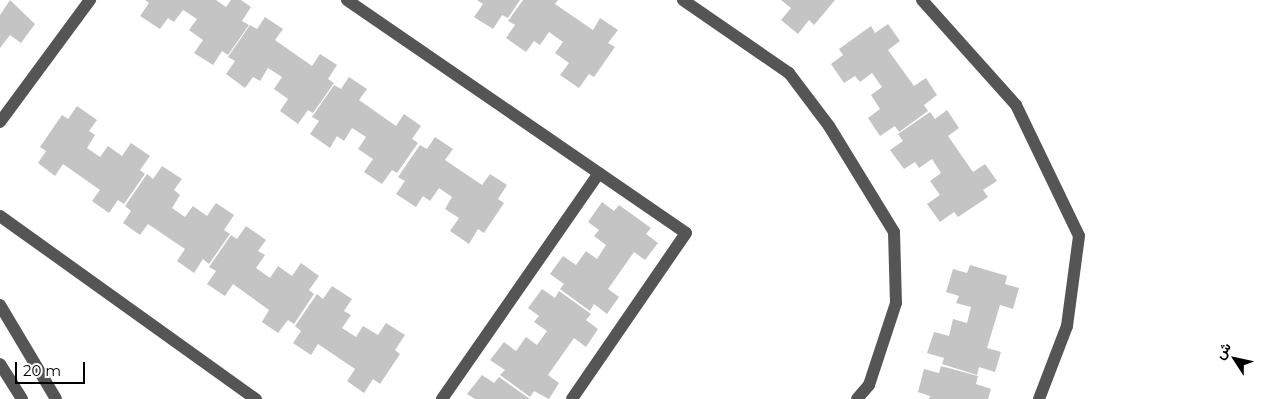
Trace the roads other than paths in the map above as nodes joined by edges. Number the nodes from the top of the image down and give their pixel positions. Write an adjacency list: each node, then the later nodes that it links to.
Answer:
1 (90, 0): 5 (street)
2 (347, 0): 6 (street)
3 (683, 0): 15 (street)
4 (922, 0): 16 (street)
5 (0, 122)
6 (599, 173): 13 (street); 14 (street)
7 (0, 216): 12 (street)
8 (0, 305): 11 (street)
9 (0, 364): 10 (street)
10 (22, 399)
11 (56, 399)
12 (256, 399)
13 (442, 399)
14 (572, 399)
15 (857, 399)
16 (1039, 399)

